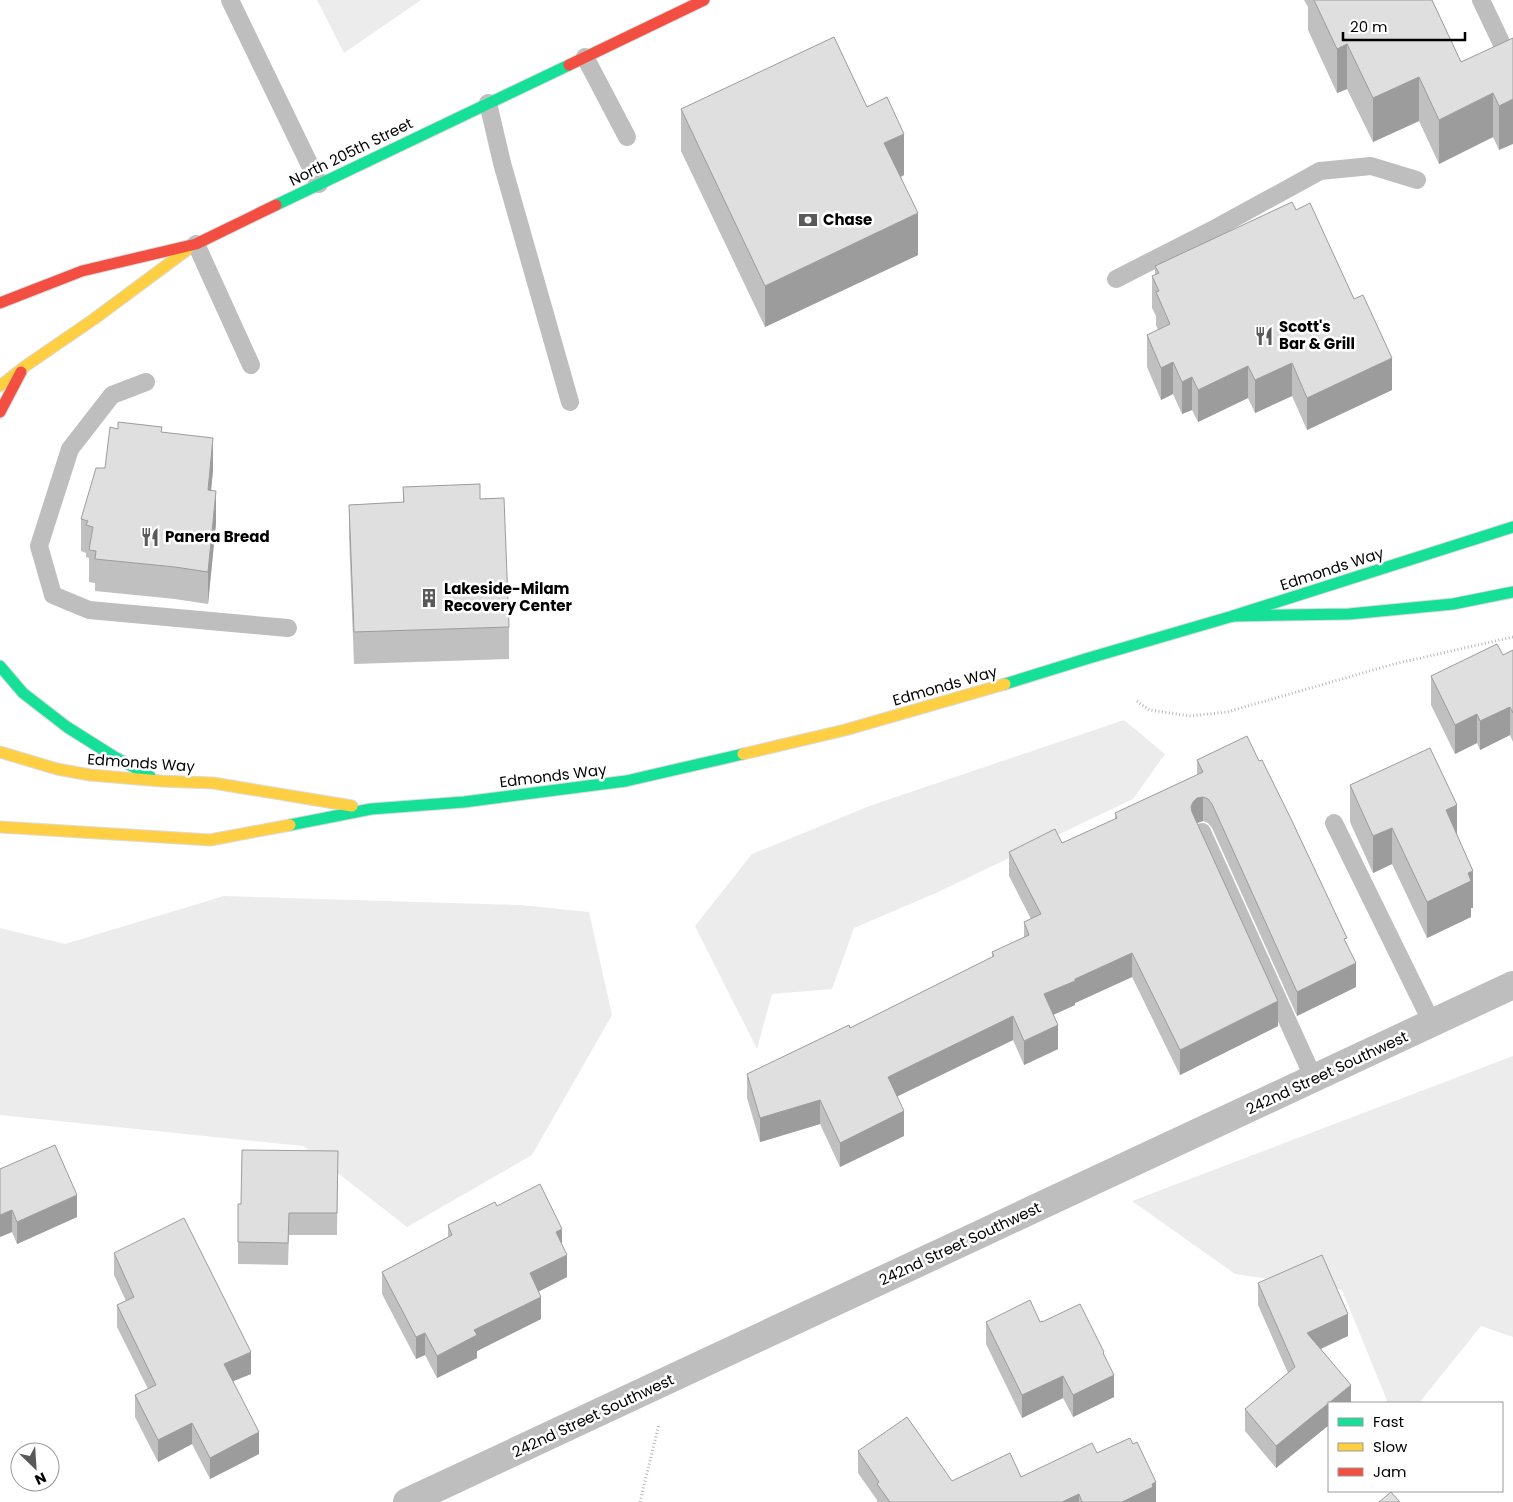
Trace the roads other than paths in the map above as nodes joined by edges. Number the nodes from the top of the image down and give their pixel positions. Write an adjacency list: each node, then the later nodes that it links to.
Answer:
1 (230, 0): 9 (lane)
2 (704, 0): 4 (main road, North 205th Street)
3 (1481, 0): 5 (lane)
4 (585, 57): 6 (main road, North 205th Street); 7 (lane)
5 (1509, 58)
6 (488, 103): 9 (main road, North 205th Street); 17 (lane)
7 (627, 137)
8 (1417, 180): 11 (lane)
9 (319, 184): 10 (main road, North 205th Street)
10 (196, 244): 12 (main road, North 205th Street); 13 (lane); 14 (main road)
11 (1116, 279)
12 (0, 303)
13 (251, 365)
14 (24, 367): 16 (main road); 18 (main road)
15 (146, 382): 22 (lane)
16 (0, 386)
17 (570, 402)
18 (0, 412)
19 (1513, 527): 21 (main road, Edmonds Way)
20 (1513, 592): 21 (main road)
21 (1233, 616): 26 (main road, Edmonds Way)
22 (288, 628)
23 (0, 666): 25 (main road)
24 (0, 752): 25 (main road, Edmonds Way)
25 (160, 781): 26 (main road, Edmonds Way)
26 (371, 809): 28 (main road, Edmonds Way)
27 (1334, 823): 31 (lane)
28 (0, 827)
29 (1202, 832): 32 (lane)
30 (1513, 985): 31 (street, 242nd Street Southwest)
31 (1432, 1023): 32 (street, 242nd Street Southwest)
32 (1314, 1079): 33 (street, 242nd Street Southwest)
33 (406, 1502)

